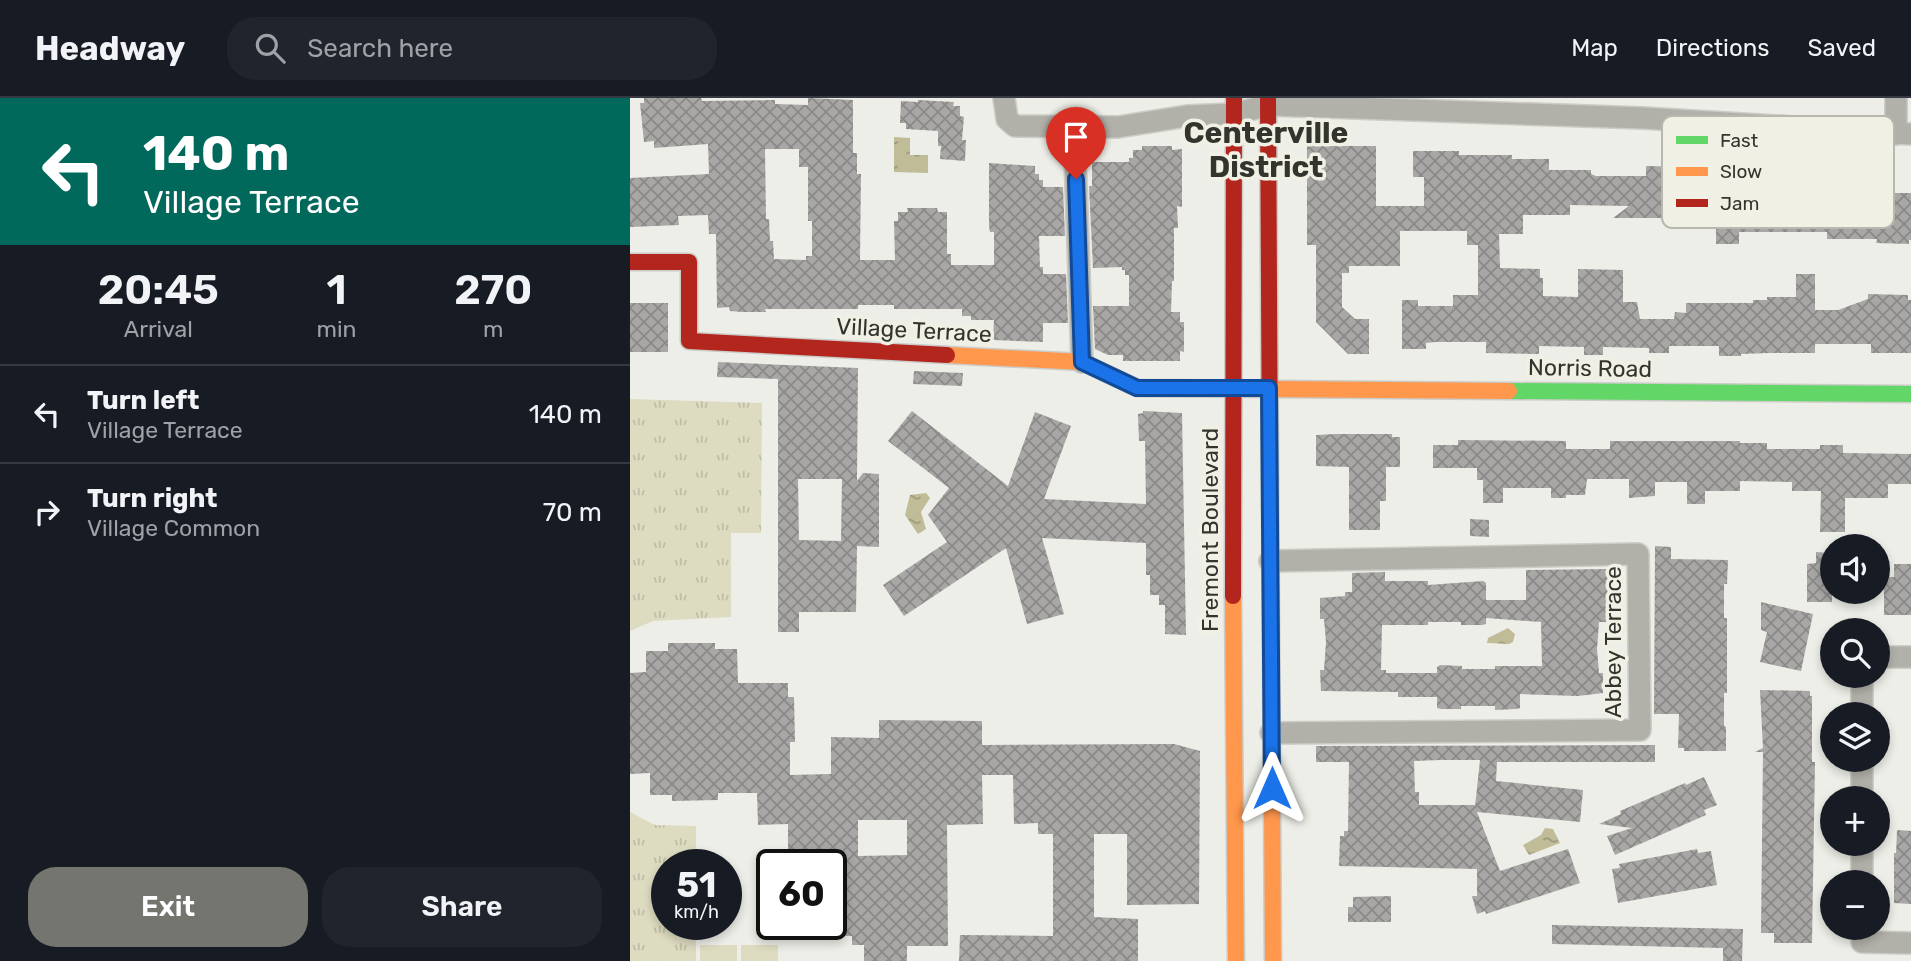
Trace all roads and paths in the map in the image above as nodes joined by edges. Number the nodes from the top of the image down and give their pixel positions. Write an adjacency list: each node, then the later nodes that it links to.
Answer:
1 (1004, 98): 7 (street)
2 (1896, 98): 8 (street)
3 (1268, 101): 4 (street); 5 (street); 12 (main road)
4 (1234, 106): 7 (street); 11 (main road, Fremont Boulevard)
5 (1643, 108): 6 (street)
6 (1723, 116)
7 (1074, 127): 10 (street)
8 (1904, 134)
9 (630, 262): 10 (main road, Village Terrace)
10 (1082, 362): 11 (main road, Village Terrace)
11 (1232, 388): 12 (main road, Village Terrace); 20 (main road, Fremont Boulevard)
12 (1269, 388): 13 (main road, Norris Road); 14 (main road)
13 (1911, 394)
14 (1270, 561): 17 (main road); 17 (street, Abbey Terrace)
15 (1890, 657): 16 (street)
16 (1911, 657)
17 (1271, 733): 21 (main road)
18 (1862, 943): 19 (street)
19 (1911, 943)
20 (1236, 961)
21 (1273, 961)

